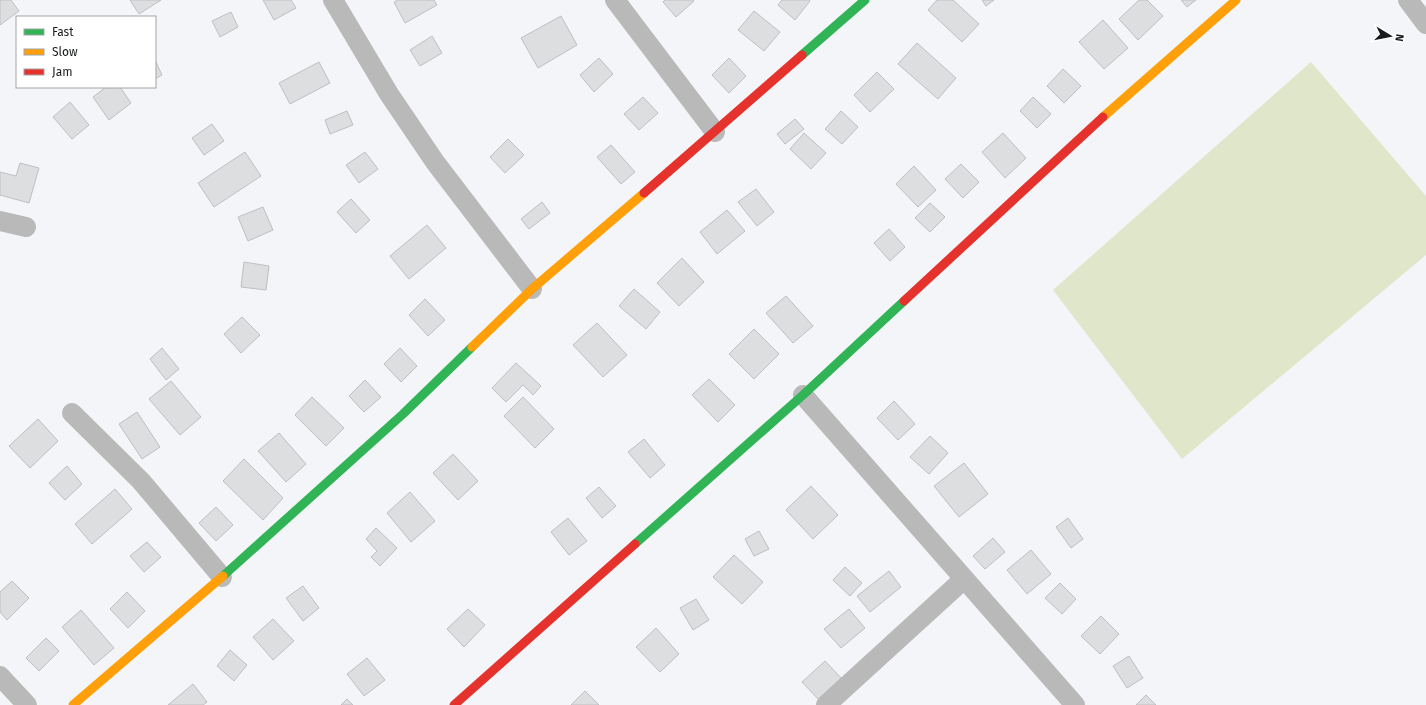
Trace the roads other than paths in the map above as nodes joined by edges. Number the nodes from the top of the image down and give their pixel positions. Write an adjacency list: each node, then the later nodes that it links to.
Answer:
1 (333, 0): 10 (street)
2 (615, 0): 7 (street)
3 (865, 0): 7 (street)
4 (1236, 0): 11 (street)
5 (1408, 0): 6 (street)
6 (1426, 24)
7 (715, 132): 10 (street)
8 (0, 221): 9 (street)
9 (26, 227)
10 (532, 289): 13 (street)
11 (803, 395): 14 (street); 18 (street)
12 (72, 413): 13 (street)
13 (222, 577): 17 (street)
14 (964, 578): 19 (street); 20 (street)
15 (0, 676): 16 (street)
16 (27, 705)
17 (73, 705)
18 (454, 705)
19 (826, 705)
20 (1076, 705)

